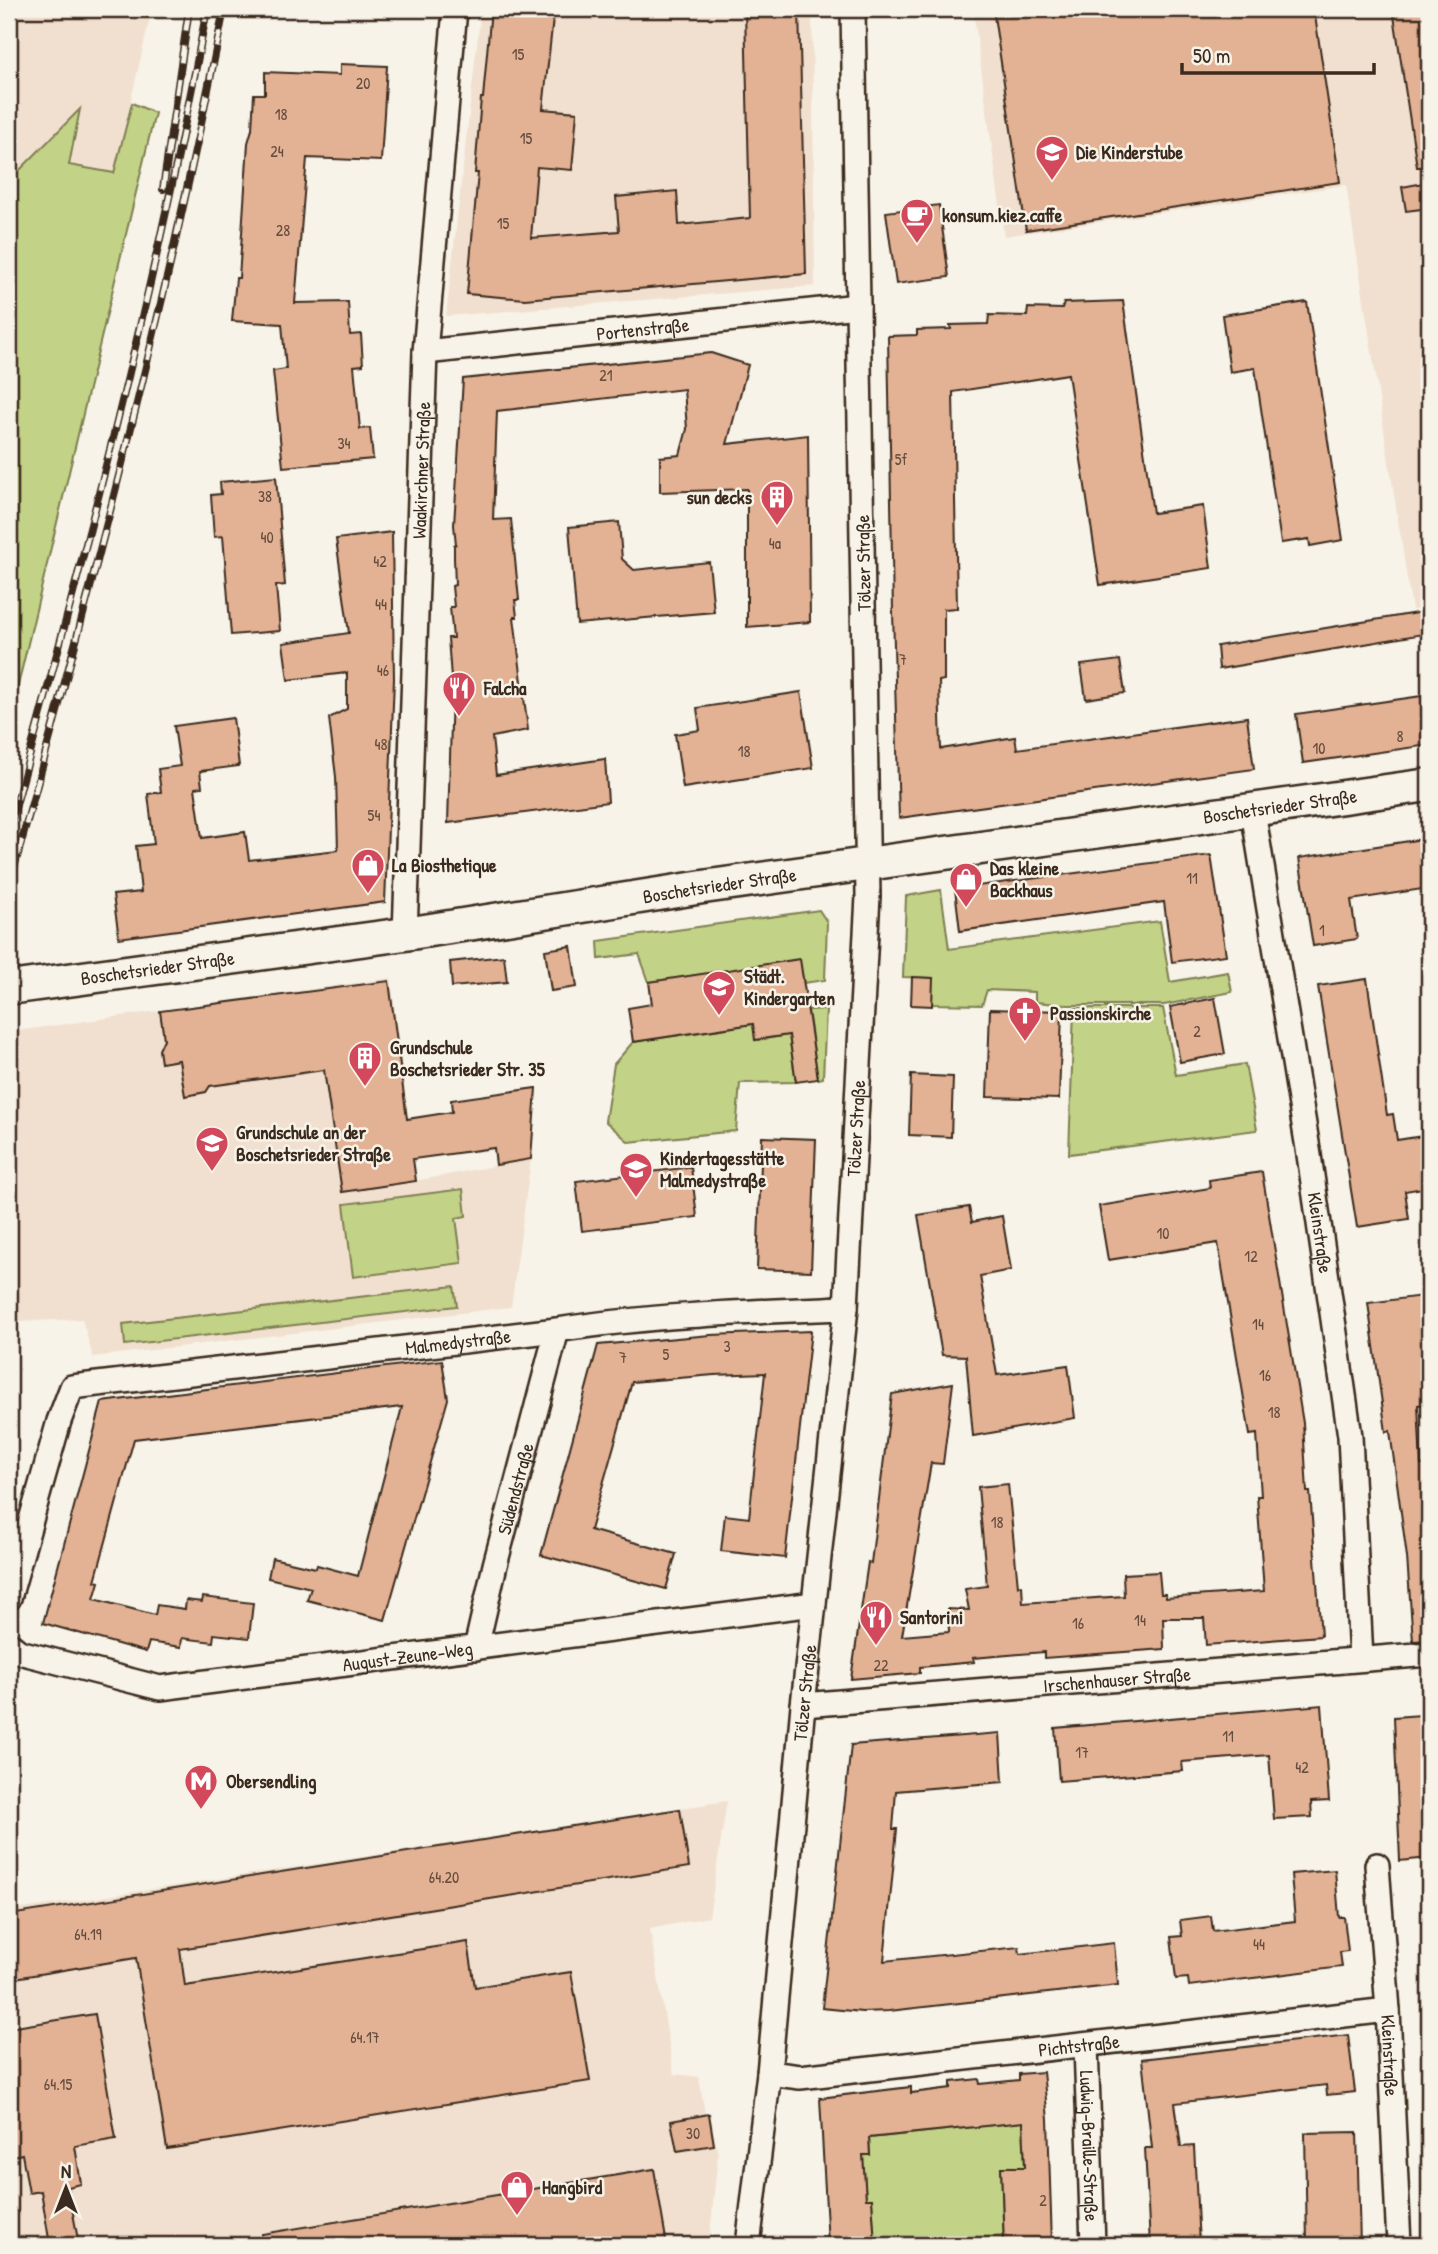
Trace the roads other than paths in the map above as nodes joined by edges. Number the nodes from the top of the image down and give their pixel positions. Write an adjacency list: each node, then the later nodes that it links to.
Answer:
1 (455, 9): 4 (street, Waakirchner Straße)
2 (853, 9): 3 (street, Tölzer Straße)
3 (858, 306): 4 (street, Portenstraße); 7 (street, Tölzer Straße)
4 (425, 352): 8 (street, Waakirchner Straße)
5 (1429, 785): 6 (main road, Boschetsrieder Straße)
6 (1253, 811): 7 (main road, Boschetsrieder Straße); 17 (street, Kleinstraße)
7 (867, 865): 8 (main road, Boschetsrieder Straße); 10 (street, Tölzer Straße)
8 (405, 934): 9 (main road, Boschetsrieder Straße)
9 (9, 988)
10 (846, 1308): 11 (street, Malmedystraße); 13 (street, Tölzer Straße)
11 (557, 1330): 12 (street, Malmedystraße); 15 (street, Südendstraße)
12 (9, 1598)
13 (814, 1605): 15 (street, August-Zeune-Weg); 18 (street, Tölzer Straße)
14 (9, 1644): 15 (street, August-Zeune-Weg)
15 (476, 1648)
16 (1429, 1654): 17 (street, Irschenhauser Straße)
17 (1361, 1659): 18 (street, Irschenhauser Straße)
18 (803, 1705): 22 (street, Tölzer Straße)
19 (1377, 1865): 20 (street, Kleinstraße)
20 (1388, 2010): 21 (street, Pichtstraße); 25 (street, Kleinstraße)
21 (1086, 2046): 22 (street, Pichtstraße); 24 (street, Ludwig-Braille-Straße)
22 (769, 2073): 23 (street, Tölzer Straße)
23 (748, 2245)
24 (1093, 2245)
25 (1399, 2245)

